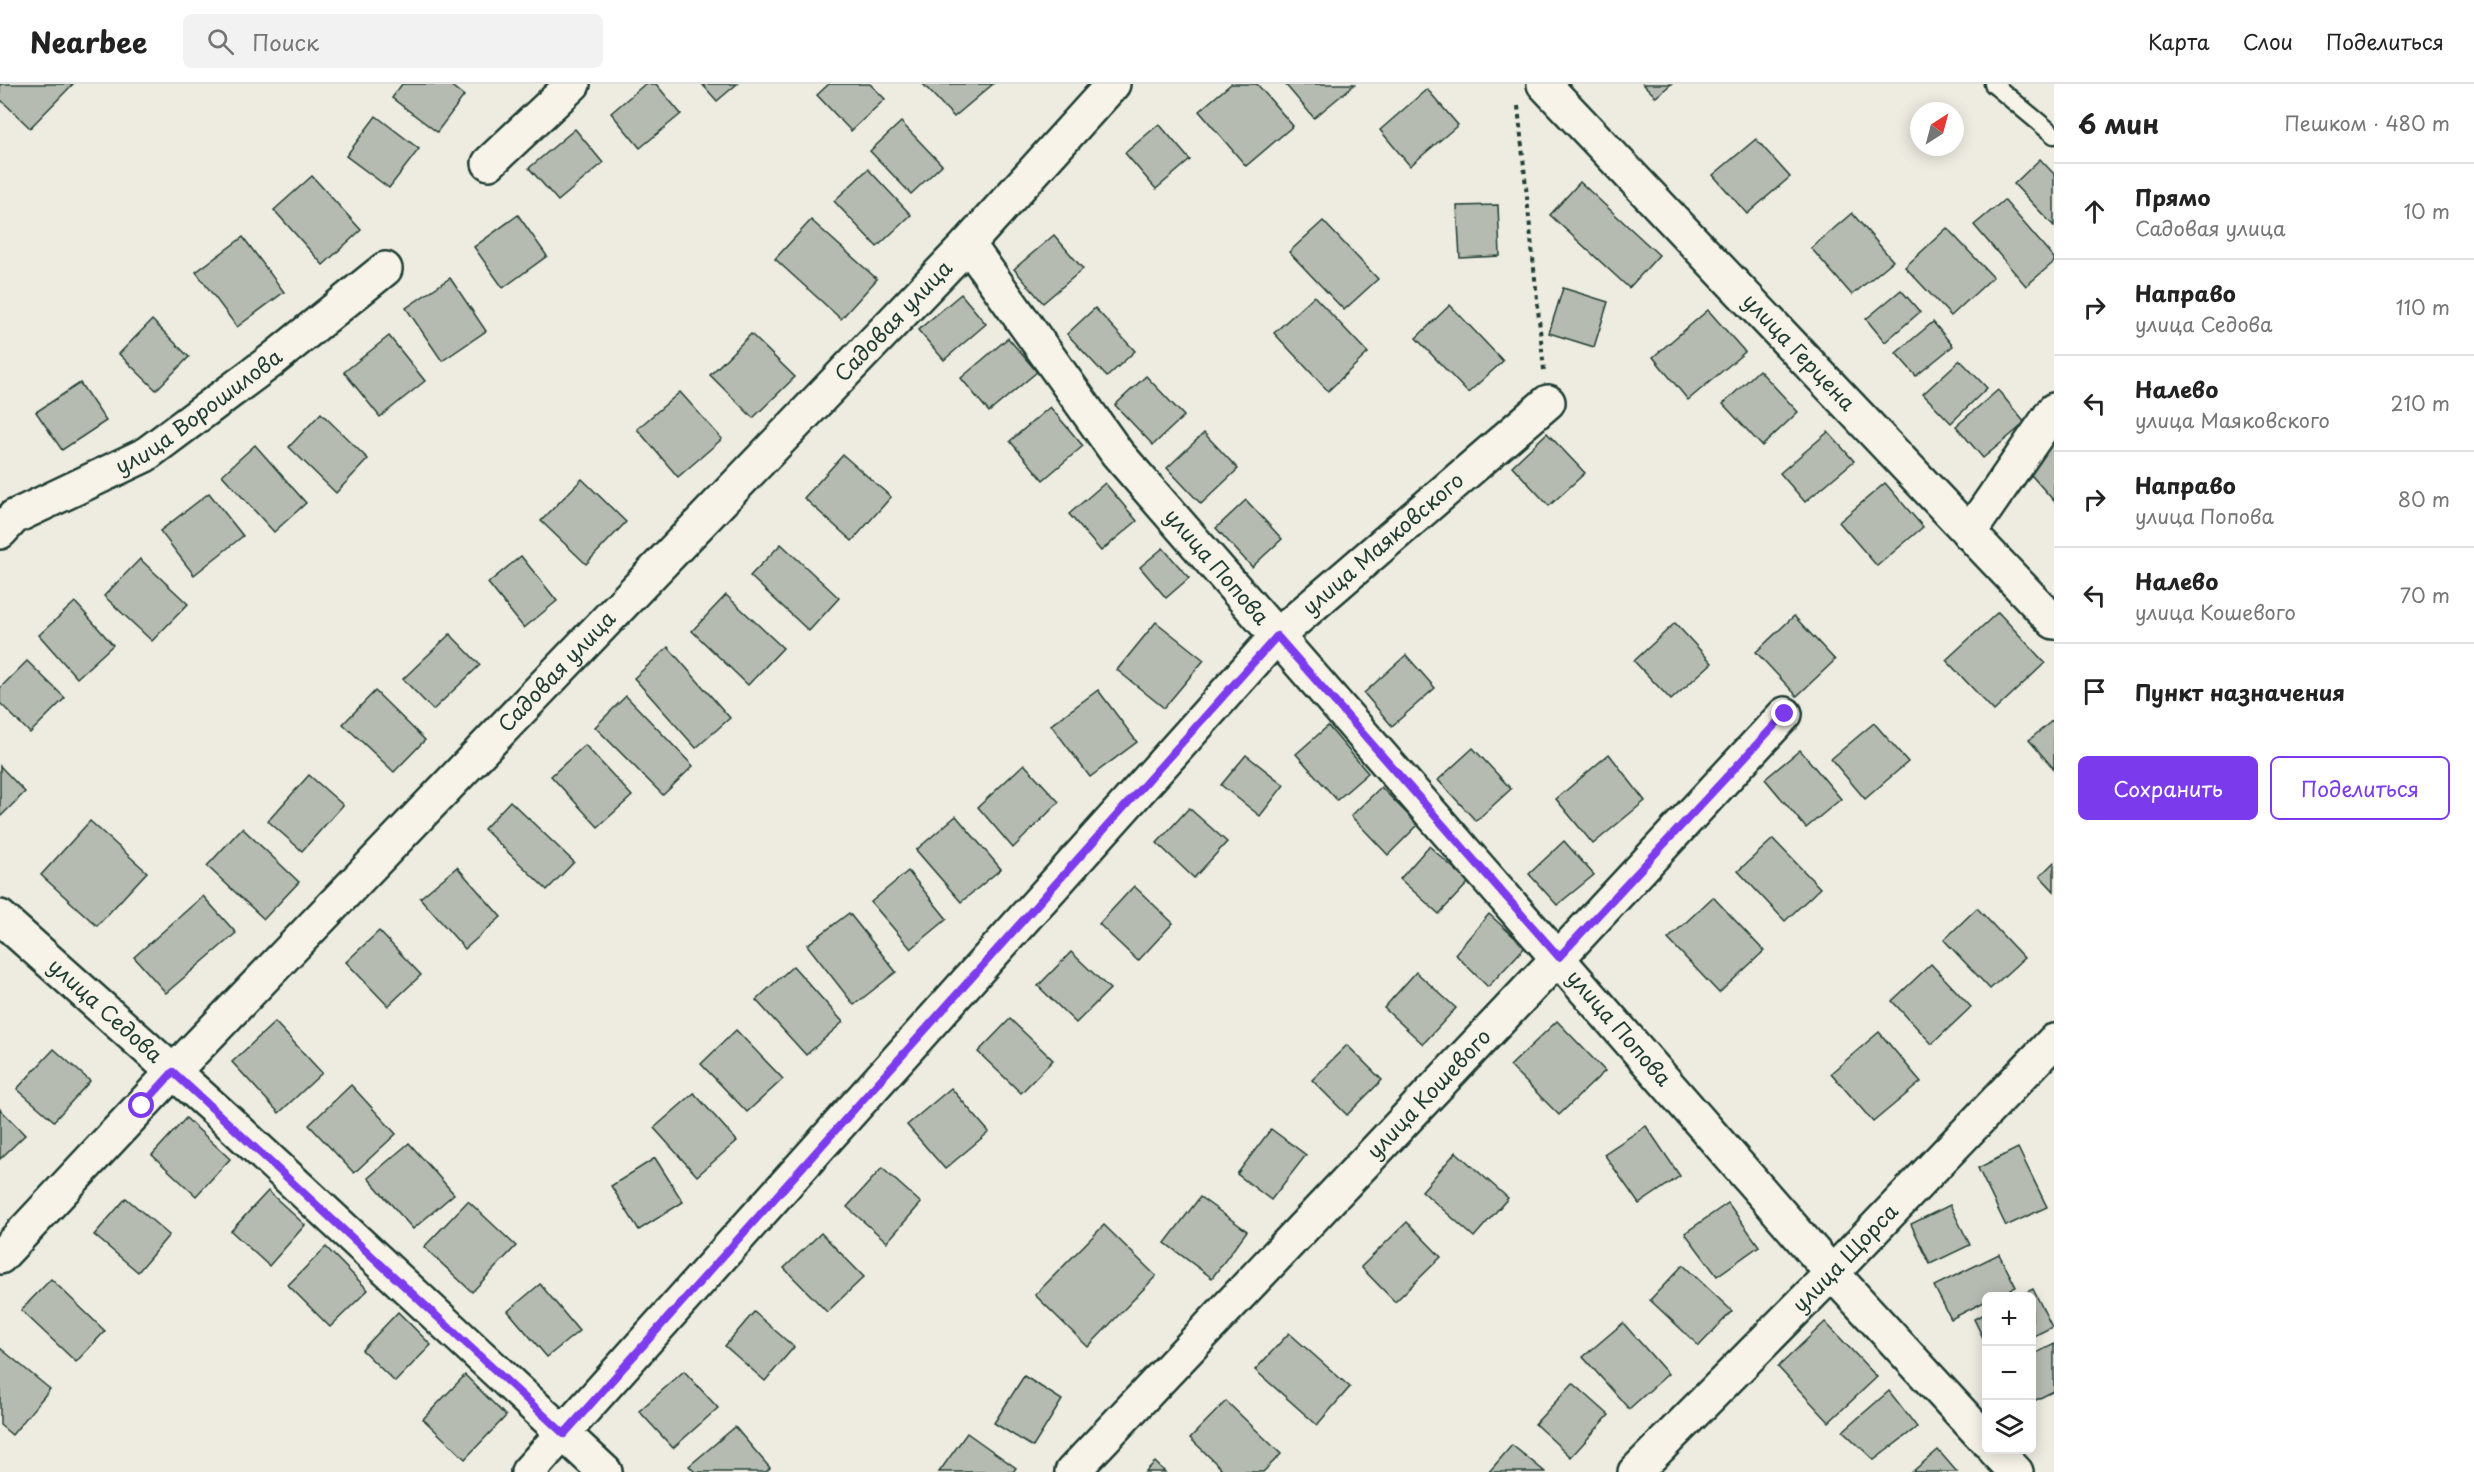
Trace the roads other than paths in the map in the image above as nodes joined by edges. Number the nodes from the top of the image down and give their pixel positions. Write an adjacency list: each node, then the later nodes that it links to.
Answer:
1 (573, 84): 6 (street)
2 (1113, 84): 7 (street, Садовая улица)
3 (1993, 84): 5 (lane)
4 (1530, 90): 12 (street, улица Герцена)
5 (2054, 135)
6 (489, 163)
7 (968, 244): 14 (street, улица Попова); 19 (street, Садовая улица)
8 (385, 269): 11 (street, улица Ворошилова)
9 (1548, 402): 14 (street, улица Маяковского)
10 (2054, 410): 12 (street)
11 (5, 517)
12 (1969, 533): 13 (street, улица Герцена)
13 (2054, 622)
14 (1277, 636): 17 (street, улица Попова); 22 (street, улица Маяковского)
15 (1785, 714): 17 (street, улица Кошевого)
16 (0, 917): 19 (street, улица Седова)
17 (1559, 957): 21 (street, улица Попова); 27 (street, улица Кошевого)
18 (2054, 1041): 21 (street, улица Щорса)
19 (173, 1072): 20 (street, Садовая улица); 22 (street, улица Седова)
20 (0, 1257)
21 (1832, 1273): 23 (street, улица Попова); 28 (street, улица Щорса)
22 (564, 1434): 25 (street, улица Маяковского); 26 (street, улица Седова)
23 (1982, 1436)
24 (2000, 1454): 29 (street)
25 (528, 1472)
26 (605, 1472)
27 (1072, 1472)
28 (1635, 1472)
29 (2016, 1472)

